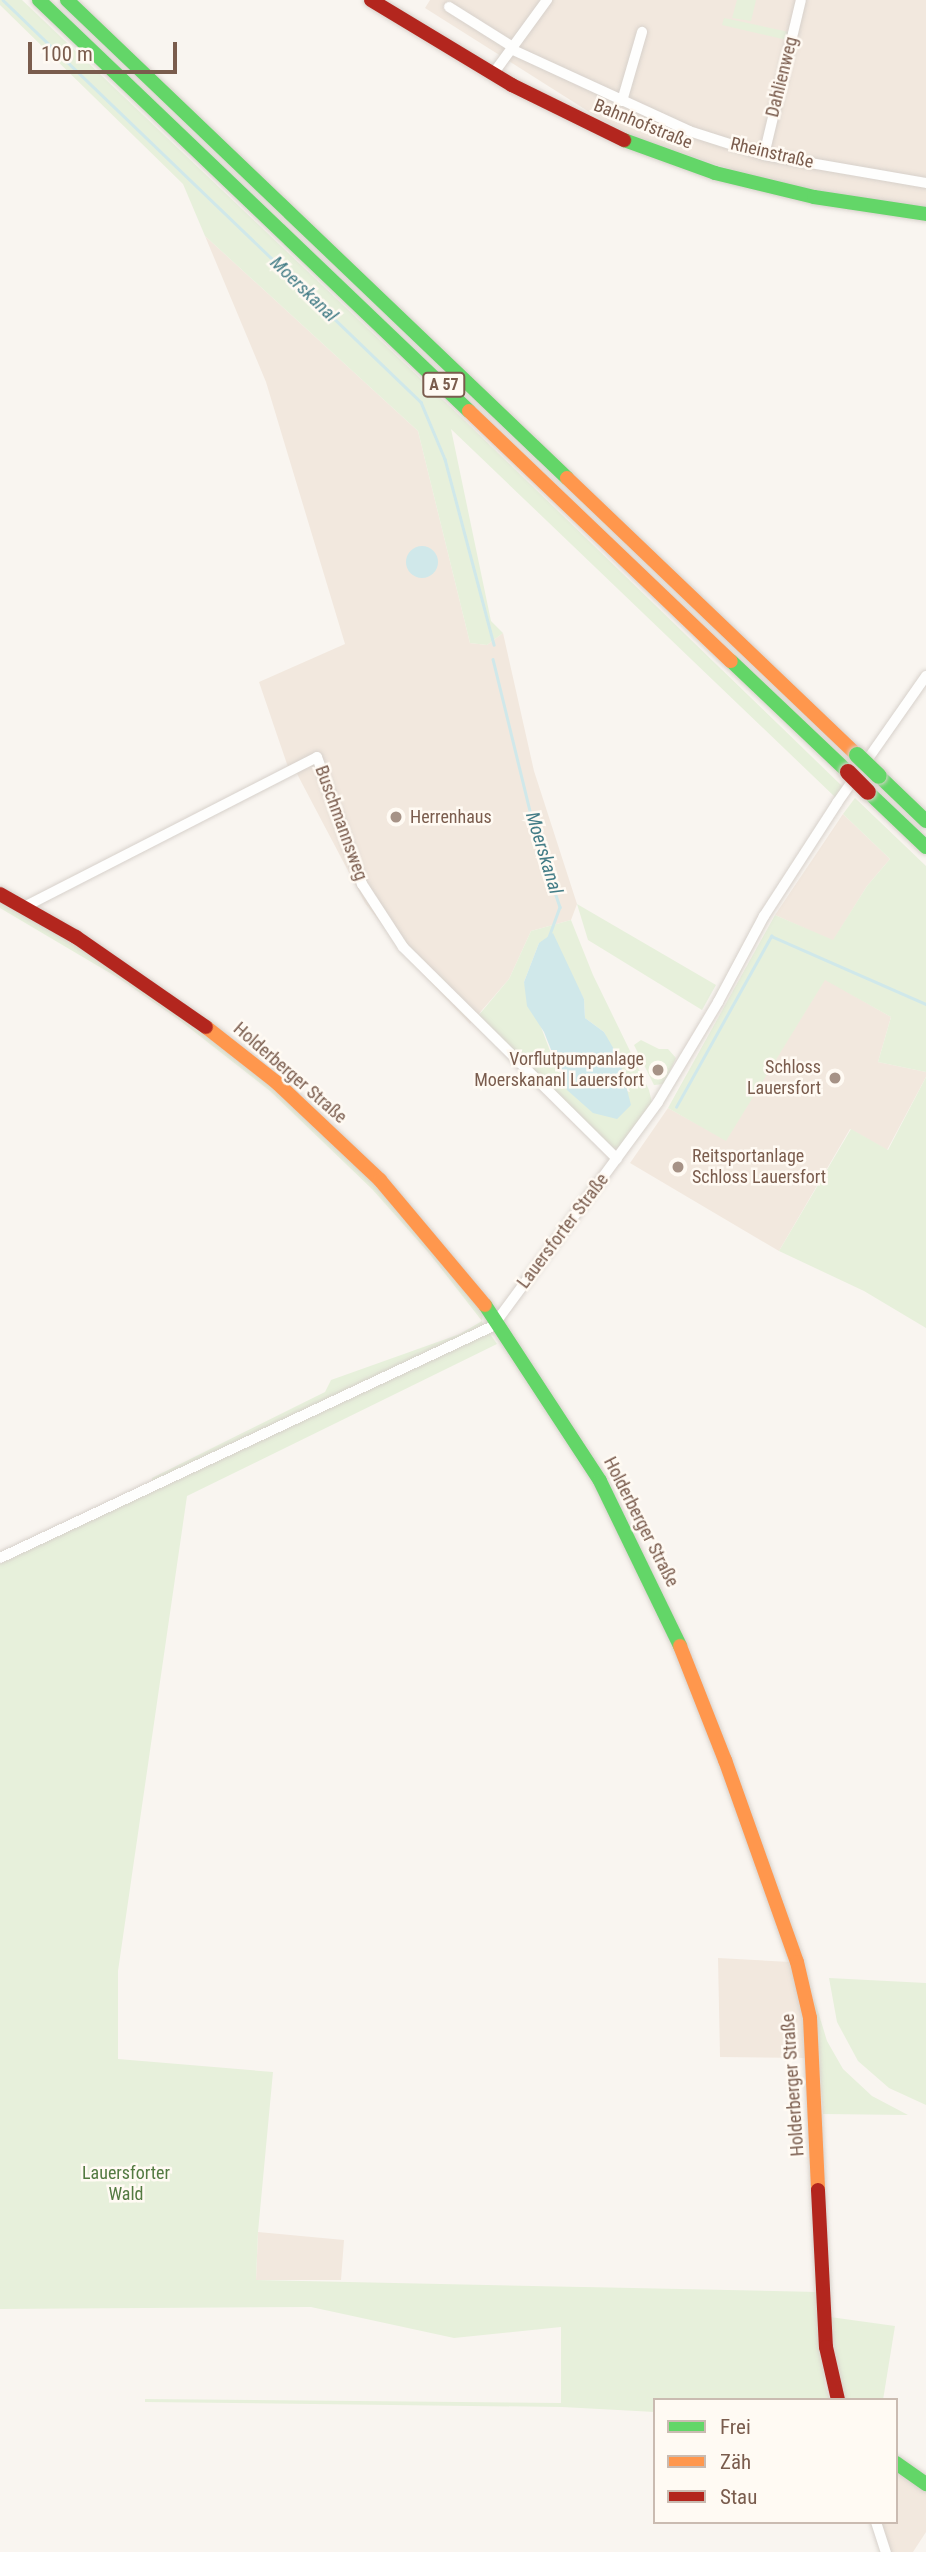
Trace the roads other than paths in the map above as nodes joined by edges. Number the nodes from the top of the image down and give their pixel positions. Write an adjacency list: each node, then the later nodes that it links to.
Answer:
1 (39, 0): 16 (main road, A 57, bridge)
2 (67, 0): 15 (main road, A 57, bridge)
3 (371, 0): 9 (main road, Bahnhofstraße)
4 (547, 0): 8 (street)
5 (801, 0): 11 (street, Dahlienweg)
6 (449, 7): 8 (street, Rheinstraße)
7 (642, 32): 10 (street)
8 (512, 48): 9 (street); 10 (street, Rheinstraße)
9 (493, 74): 13 (main road, Bahnhofstraße)
10 (622, 101): 11 (street, Rheinstraße)
11 (764, 155): 12 (street, Rheinstraße)
12 (926, 183)
13 (926, 214)
14 (926, 676): 19 (street, Lauersforter Straße)
15 (926, 821)
16 (926, 848)
17 (0, 894): 18 (main road, Holderberger Straße)
18 (24, 907): 19 (street, Buschmannsweg); 20 (main road, Holderberger Straße)
19 (617, 1159): 20 (street, Lauersforter Straße)
20 (498, 1320): 21 (street, Lauersforter Straße); 22 (main road, Holderberger Straße)
21 (0, 1558)
22 (837, 2398)
23 (898, 2464): 24 (main road)
24 (926, 2484)
25 (877, 2524): 26 (street)
26 (886, 2552)

